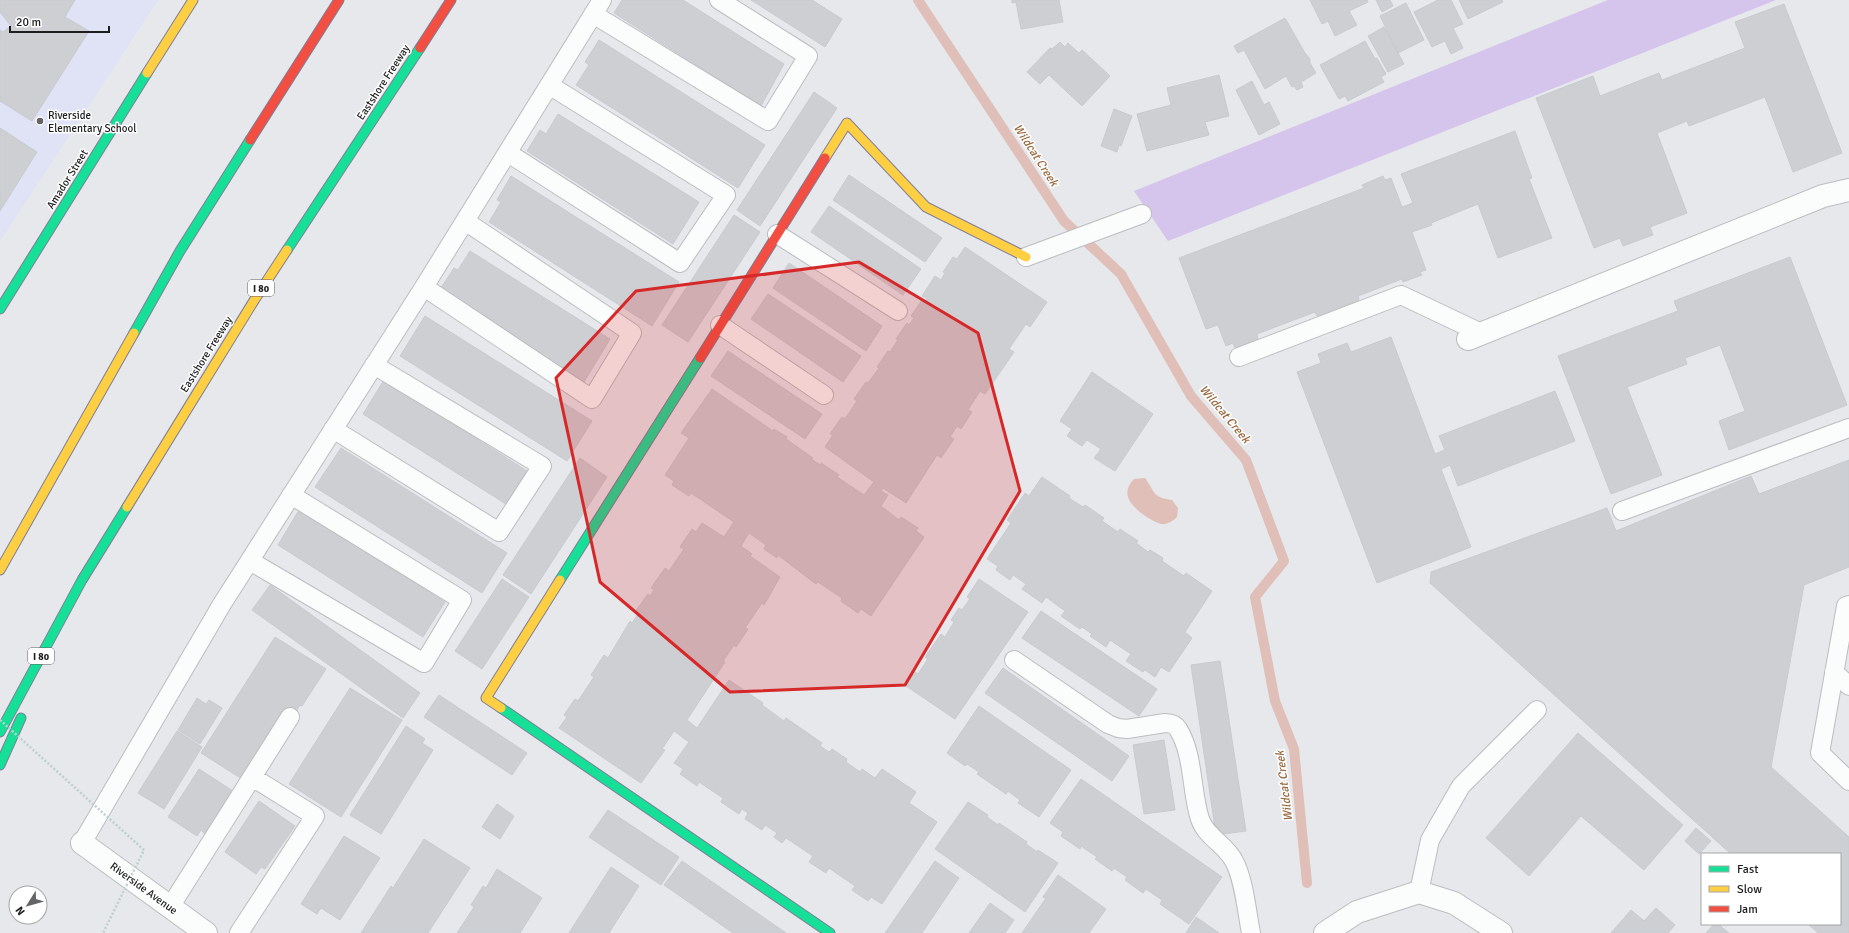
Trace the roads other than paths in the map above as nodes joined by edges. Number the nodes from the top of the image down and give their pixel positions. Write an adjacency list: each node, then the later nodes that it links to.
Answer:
1 (193, 0): 14 (main road, Amador Street)
2 (339, 0): 26 (main road)
3 (719, 0): 5 (lane)
4 (451, 1): 27 (main road, Eastshore Freeway / I 80)
5 (598, 7): 6 (lane)
6 (549, 85): 7 (lane); 7 (lane)
7 (508, 153): 10 (lane)
8 (1849, 190): 17 (street)
9 (1142, 214): 12 (lane)
10 (465, 221): 13 (lane); 13 (lane)
11 (777, 234): 12 (main road); 15 (lane); 16 (main road)
12 (1026, 257)
13 (424, 287): 19 (lane)
14 (0, 309)
15 (898, 311)
16 (720, 325): 20 (lane); 45 (main road)
17 (1474, 336): 18 (lane)
18 (1238, 357)
19 (374, 366): 22 (lane); 22 (lane)
20 (824, 395)
21 (1849, 428): 24 (lane)
22 (334, 429): 23 (lane)
23 (291, 495): 25 (lane); 25 (lane)
24 (1622, 511)
25 (250, 561): 40 (lane)
26 (0, 570)
27 (82, 580): 32 (main road); 36 (main road, Eastshore Freeway / I 80)
28 (1849, 605): 30 (lane)
29 (1014, 660): 46 (lane)
30 (1834, 672): 31 (lane); 39 (lane)
31 (1849, 686)
32 (32, 694)
33 (25, 708): 37 (main road)
34 (1537, 710): 41 (lane)
35 (290, 717): 38 (lane)
36 (0, 732)
37 (0, 765)
38 (252, 776): 42 (lane); 44 (lane)
39 (1849, 781)
40 (82, 843): 42 (street, Riverside Avenue)
41 (1419, 892): 47 (street); 48 (street)
42 (170, 907): 43 (street, Riverside Avenue)
43 (206, 933)
44 (239, 933)
45 (830, 933)
46 (1251, 933)
47 (1325, 933)
48 (1500, 933)

